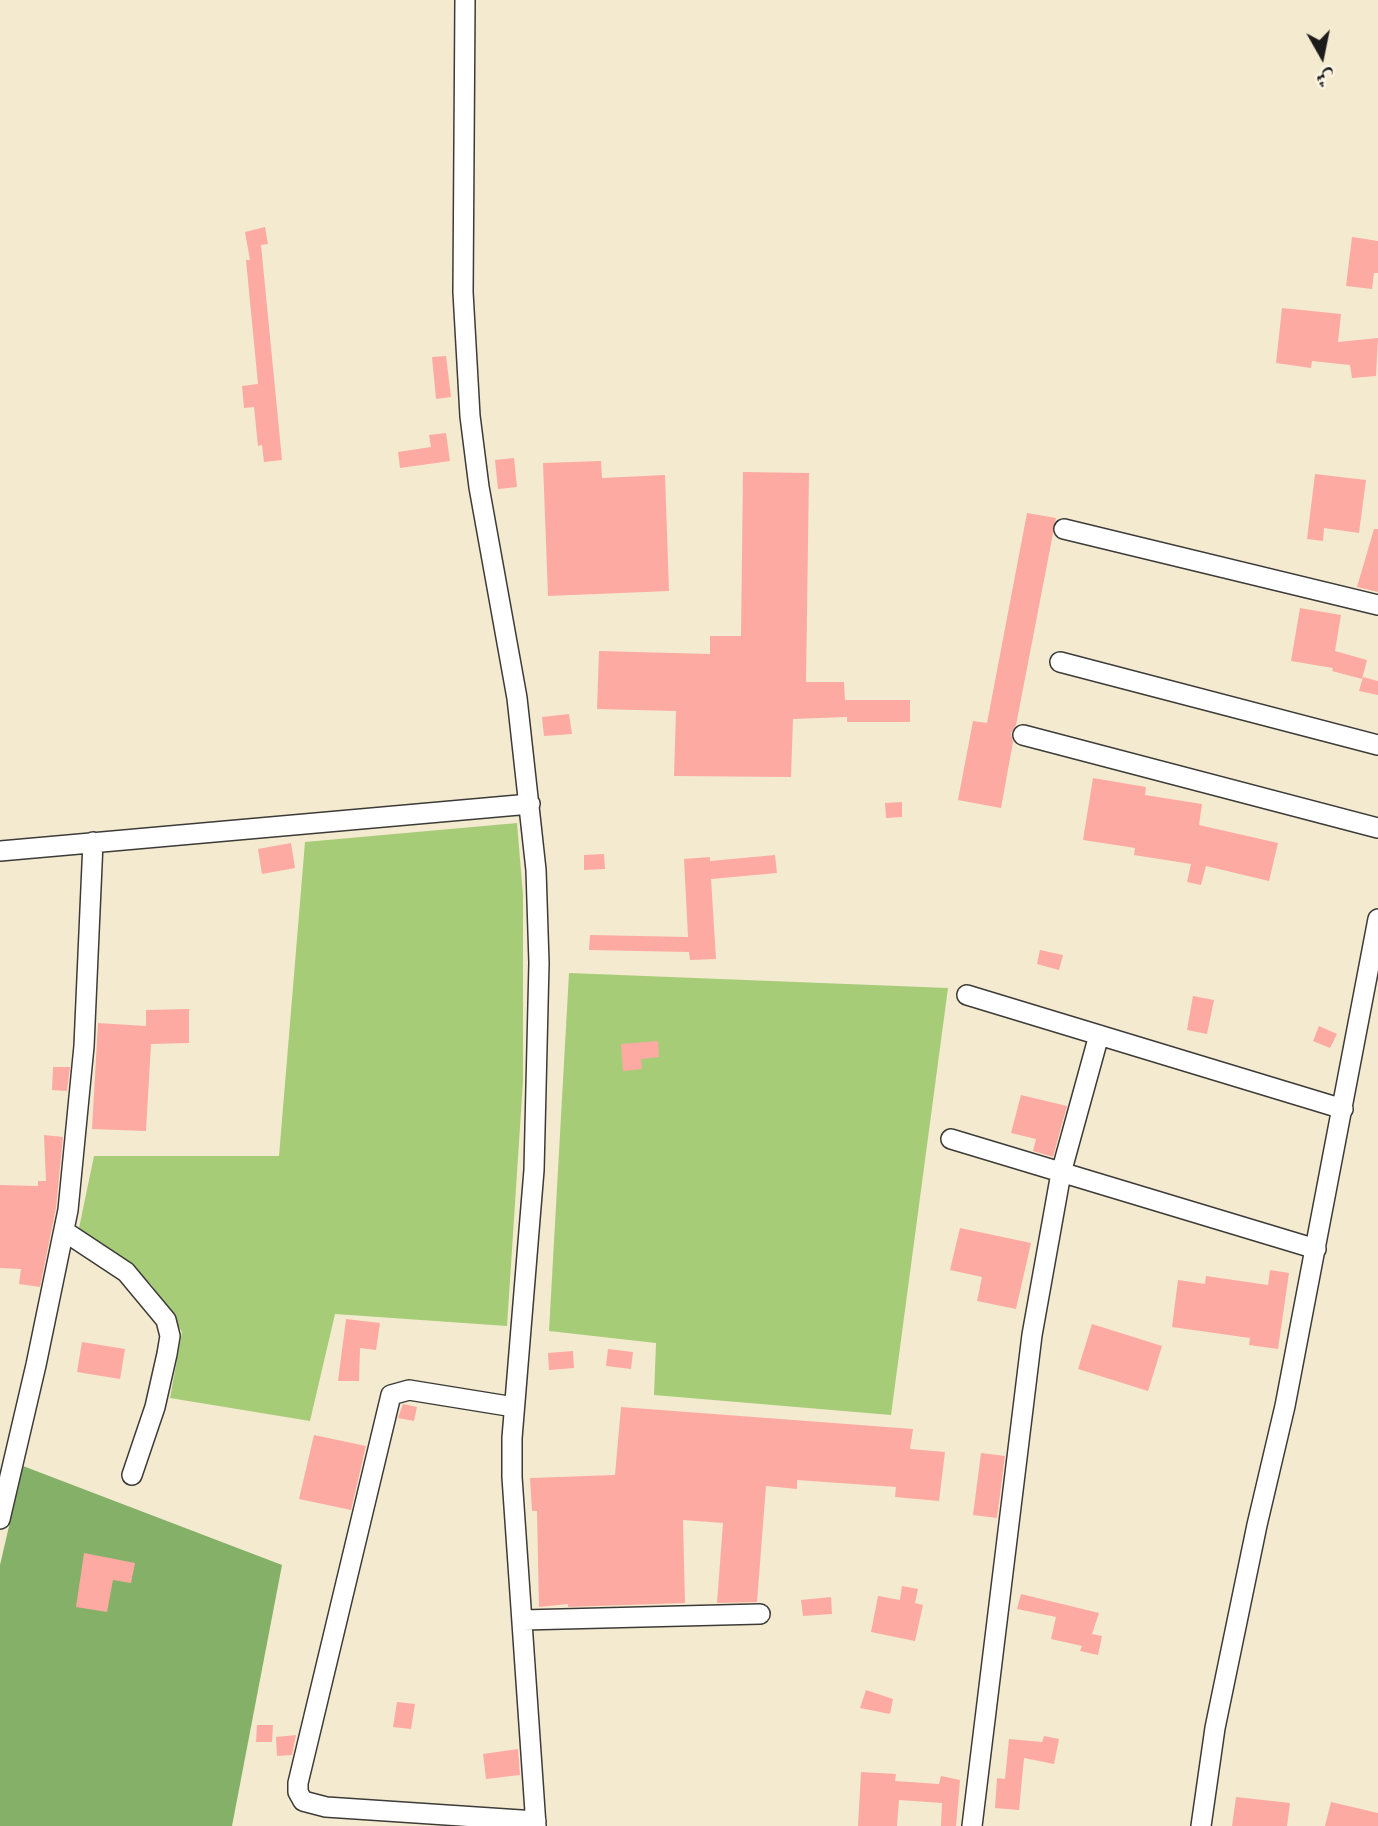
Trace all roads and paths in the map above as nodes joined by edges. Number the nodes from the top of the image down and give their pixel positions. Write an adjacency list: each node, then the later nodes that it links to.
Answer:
1 (465, 0): 7 (street)
2 (1065, 529): 3 (street)
3 (1378, 605)
4 (1060, 662): 6 (street)
5 (1023, 735): 8 (street)
6 (1378, 745)
7 (530, 804): 9 (street); 19 (street)
8 (1378, 828)
9 (93, 842): 10 (street); 17 (street)
10 (0, 851)
11 (1378, 919): 14 (street)
12 (967, 995): 13 (street)
13 (1100, 1034): 14 (street); 16 (street)
14 (1343, 1109): 18 (street)
15 (951, 1139): 16 (street)
16 (1061, 1172): 18 (street); 25 (street)
17 (64, 1231): 20 (street); 21 (street)
18 (1316, 1249): 26 (street)
19 (514, 1407): 23 (street); 24 (street)
20 (132, 1475)
21 (0, 1519)
22 (760, 1614): 23 (street)
23 (523, 1620): 24 (street)
24 (536, 1824)
25 (972, 1826)
26 (1201, 1826)

